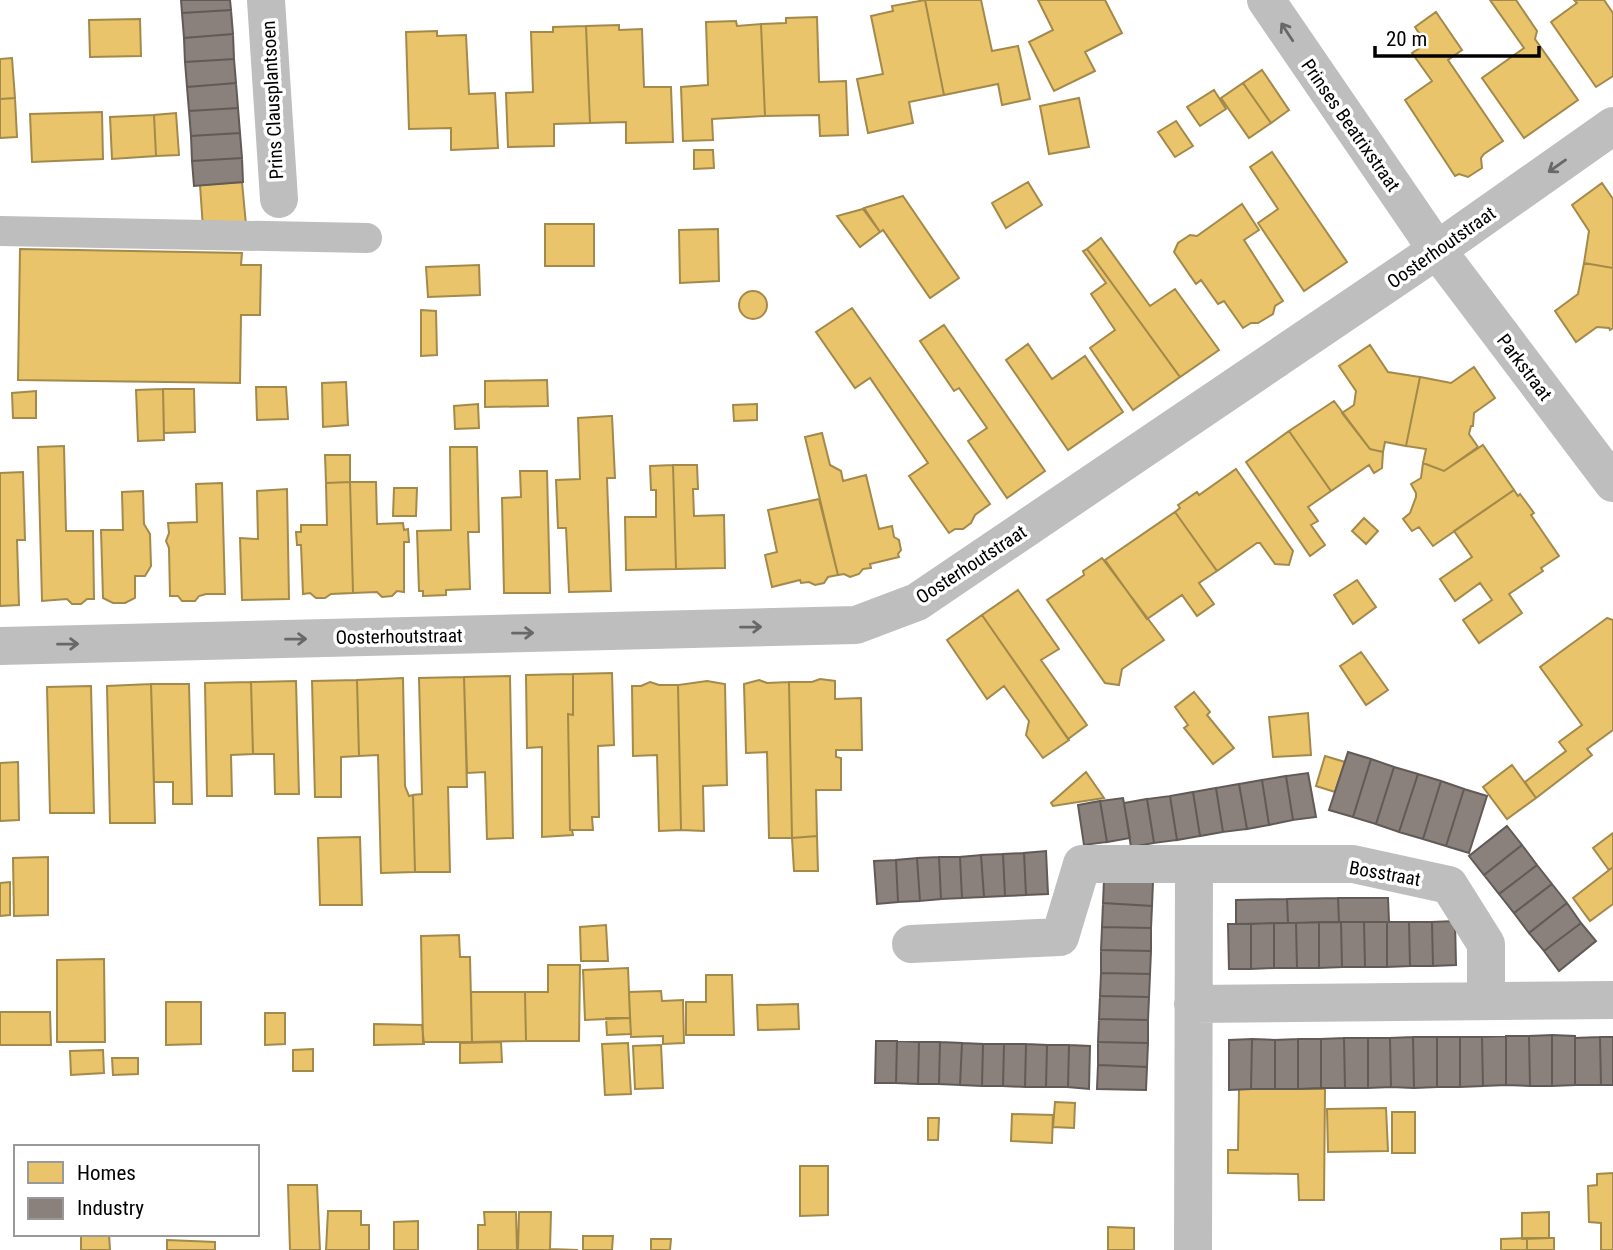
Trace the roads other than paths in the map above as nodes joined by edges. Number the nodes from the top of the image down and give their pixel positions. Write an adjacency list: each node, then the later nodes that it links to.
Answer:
1 (266, 0): 4 (street, Prins Clausplantsoen)
2 (1266, 0): 7 (street, Prinses Beatrixstraat, one-way to 2)
3 (1613, 126): 7 (street, Oosterhoutstraat, one-way to 7)
4 (279, 200)
5 (0, 231): 6 (lane)
6 (368, 238)
7 (1437, 250): 8 (street, Parkstraat); 9 (street, Oosterhoutstraat, one-way to 7)
8 (1613, 483)
9 (0, 646)
10 (1194, 864): 11 (street, Bosstraat); 13 (street, Bosstraat); 14 (street)
11 (911, 944)
12 (1613, 1000): 13 (street)
13 (1486, 1001): 14 (street)
14 (1193, 1004): 15 (street)
15 (1193, 1250)

